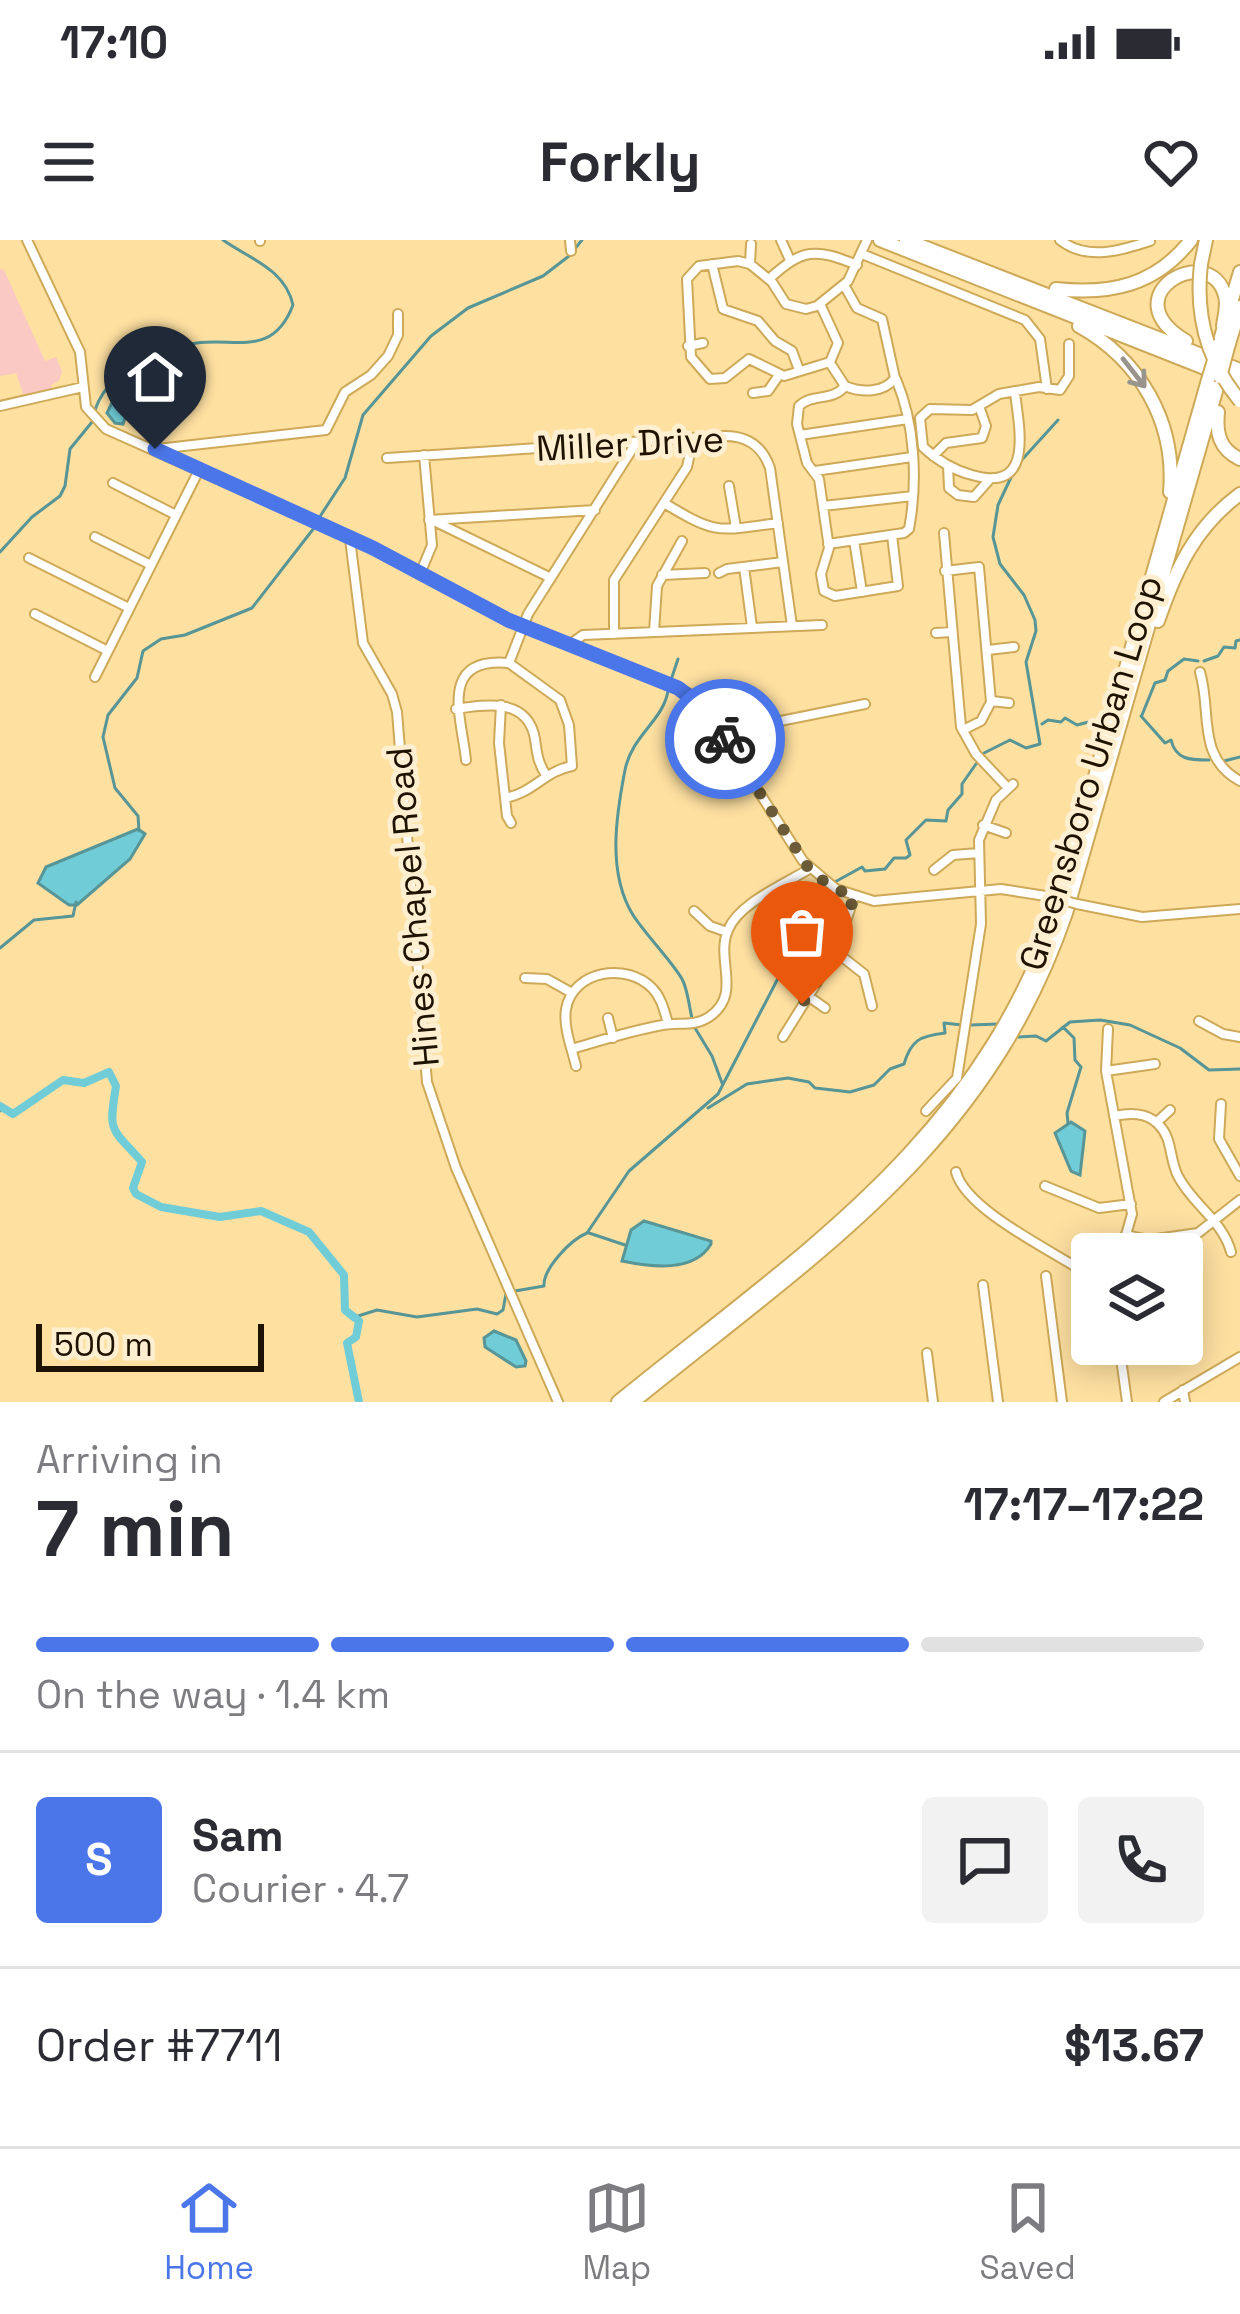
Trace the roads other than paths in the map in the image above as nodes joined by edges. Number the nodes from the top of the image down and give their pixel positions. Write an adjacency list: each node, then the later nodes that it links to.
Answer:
1 (27, 240): 41 (street)
2 (781, 240): 15 (street)
3 (867, 240): 14 (street)
4 (880, 240): 24 (highway)
5 (906, 240): 33 (highway)
6 (924, 240): 22 (highway)
7 (1060, 240): 13 (street)
8 (1094, 240): 13 (street)
9 (1191, 240): 22 (highway)
10 (1206, 240): 45 (highway, bridge)
11 (751, 244): 17 (street)
12 (1152, 244): 13 (street)
13 (1094, 252)
14 (862, 254): 18 (street); 42 (street)
15 (790, 260): 18 (street); 20 (street)
16 (712, 264): 17 (street); 32 (street); 35 (street)
17 (750, 265): 20 (street)
18 (857, 265): 21 (street)
19 (1240, 272): 27 (highway, Greensboro Urban Loop)
20 (769, 280): 23 (street)
21 (844, 285): 23 (street); 37 (street)
22 (1056, 290): 29 (highway)
23 (820, 304): 34 (street)
24 (1043, 304): 38 (highway); 75 (highway, one-way to 75)
25 (1240, 307): 33 (highway, Greensboro Urban Loop)
26 (398, 314): 54 (street)
27 (1223, 326): 29 (highway); 33 (highway, Greensboro Urban Loop)
28 (1240, 335): 33 (highway)
29 (1186, 341): 33 (highway)
30 (704, 343): 32 (street)
31 (1069, 344): 42 (street)
32 (688, 346): 36 (street)
33 (1233, 355): 39 (highway, Greensboro Urban Loop, bridge)
34 (830, 362): 35 (street); 40 (street)
35 (799, 370): 36 (street)
36 (779, 375): 43 (street)
37 (895, 378): 40 (street); 49 (street)
38 (1240, 382)
39 (1217, 384): 48 (highway); 75 (highway, Greensboro Urban Loop); 121 (highway, Greensboro Urban Loop)
40 (845, 386): 51 (street)
41 (83, 387): 46 (street); 54 (street)
42 (1047, 389): 44 (street)
43 (753, 393)
44 (1015, 393): 47 (street); 63 (street)
45 (1240, 401)
46 (0, 406)
47 (980, 406): 50 (street); 56 (street)
48 (1218, 412): 59 (highway); 100 (highway)
49 (907, 414): 50 (street); 51 (street); 57 (street)
50 (922, 415): 56 (street)
51 (800, 436): 62 (street)
52 (693, 439): 53 (street, Miller Drive); 68 (street); 73 (street, Miller Drive)
53 (637, 442): 55 (street, Miller Drive); 70 (street)
54 (155, 449): 61 (street)
55 (424, 455): 58 (street, Miller Drive); 72 (street)
56 (933, 456): 60 (street)
57 (912, 457): 62 (street); 67 (street)
58 (387, 458)
59 (1240, 459)
60 (947, 466): 63 (street); 63 (street)
61 (200, 469): 71 (street); 79 (street)
62 (815, 471): 69 (street)
63 (989, 480)
64 (113, 483): 71 (street)
65 (729, 486): 74 (street)
66 (1240, 494): 100 (highway)
67 (913, 496): 69 (street); 77 (street)
68 (664, 503): 74 (street); 104 (street)
69 (823, 506): 82 (street)
70 (595, 510): 72 (street); 92 (street)
71 (176, 515): 85 (street)
72 (429, 520): 89 (street); 92 (street)
73 (778, 523): 74 (street); 84 (street, Miller Drive)
74 (736, 528)
75 (1165, 531): 176 (highway, Greensboro Urban Loop)
76 (944, 533): 87 (street)
77 (892, 535): 81 (street); 93 (street)
78 (95, 537): 85 (street)
79 (350, 538): 89 (street); 175 (street, Hines Chapel Road)
80 (682, 541): 91 (street)
81 (854, 541): 82 (street); 93 (street)
82 (828, 544): 93 (street)
83 (29, 558): 94 (street)
84 (783, 562): 86 (street); 98 (street, Miller Drive)
85 (151, 565): 94 (street)
86 (744, 567): 90 (street); 99 (street)
87 (945, 571): 102 (street); 107 (street)
88 (705, 573): 91 (street)
89 (420, 574): 97 (street)
90 (719, 574)
91 (662, 575): 101 (street)
92 (551, 578): 97 (street)
93 (862, 592)
94 (129, 608): 108 (street)
95 (35, 614): 108 (street)
96 (822, 625): 98 (street)
97 (522, 626): 105 (street); 109 (street)
98 (792, 626): 99 (street)
99 (752, 627): 101 (street)
100 (1155, 628): 121 (highway)
101 (654, 632): 104 (street)
102 (951, 632): 103 (street); 119 (street)
103 (936, 633)
104 (614, 634): 105 (street)
105 (569, 644): 120 (street)
106 (1014, 647): 107 (street)
107 (988, 650): 114 (street)
108 (108, 651): 113 (street)
109 (509, 663): 112 (street); 123 (street)
110 (456, 668): 112 (street)
111 (1199, 672): 124 (street)
112 (466, 676): 118 (street)
113 (95, 677)
114 (992, 700): 115 (street); 119 (street)
115 (1009, 703)
116 (865, 704): 120 (street)
117 (501, 705): 118 (street); 123 (street); 125 (street)
118 (456, 709): 122 (street)
119 (963, 730): 127 (street)
120 (721, 733): 130 (street)
121 (1114, 746): 177 (highway, Greensboro Urban Loop)
122 (466, 760)
123 (546, 776): 125 (street)
124 (1236, 779)
125 (505, 798): 126 (street)
126 (512, 824)
127 (983, 825): 128 (street); 129 (street)
128 (1006, 833)
129 (979, 853): 131 (street); 132 (street)
130 (809, 869): 133 (street); 136 (street)
131 (934, 870)
132 (983, 891): 133 (street); 134 (street, bridge); 156 (street)
133 (854, 897): 137 (street)
134 (1240, 909)
135 (694, 911): 136 (street)
136 (727, 932): 145 (street)
137 (836, 952): 140 (street); 141 (street)
138 (525, 978): 139 (street)
139 (572, 993): 145 (street); 150 (street)
140 (808, 996): 142 (street); 148 (street)
141 (872, 1006)
142 (826, 1009)
143 (608, 1018): 149 (street)
144 (1199, 1021): 147 (street)
145 (668, 1024): 149 (street)
146 (1108, 1029): 153 (street)
147 (1240, 1036)
148 (784, 1037)
149 (613, 1038): 150 (street)
150 (572, 1048): 152 (street)
151 (1155, 1064): 153 (street)
152 (576, 1066)
153 (1106, 1071): 157 (street)
154 (1221, 1104): 160 (street)
155 (1170, 1110): 158 (street)
156 (926, 1111)
157 (1114, 1116): 158 (street); 163 (street)
158 (1157, 1123): 164 (street)
159 (956, 1172): 168 (street)
160 (1240, 1176)
161 (1045, 1186): 163 (street)
162 (1240, 1200): 164 (street)
163 (1131, 1204): 165 (street)
164 (1215, 1223): 166 (street); 167 (street)
165 (1126, 1233)
166 (1193, 1233)
167 (1231, 1252)
168 (1071, 1260)
169 (1046, 1276): 180 (street)
170 (983, 1285): 179 (street)
171 (927, 1353): 178 (street)
172 (1240, 1357): 174 (street)
173 (1122, 1365): 181 (street)
174 (1183, 1390): 182 (street); 183 (street)
175 (558, 1402)
176 (618, 1402)
177 (634, 1402)
178 (933, 1402)
179 (998, 1402)
180 (1062, 1402)
181 (1127, 1402)
182 (1164, 1402)
183 (1185, 1402)

